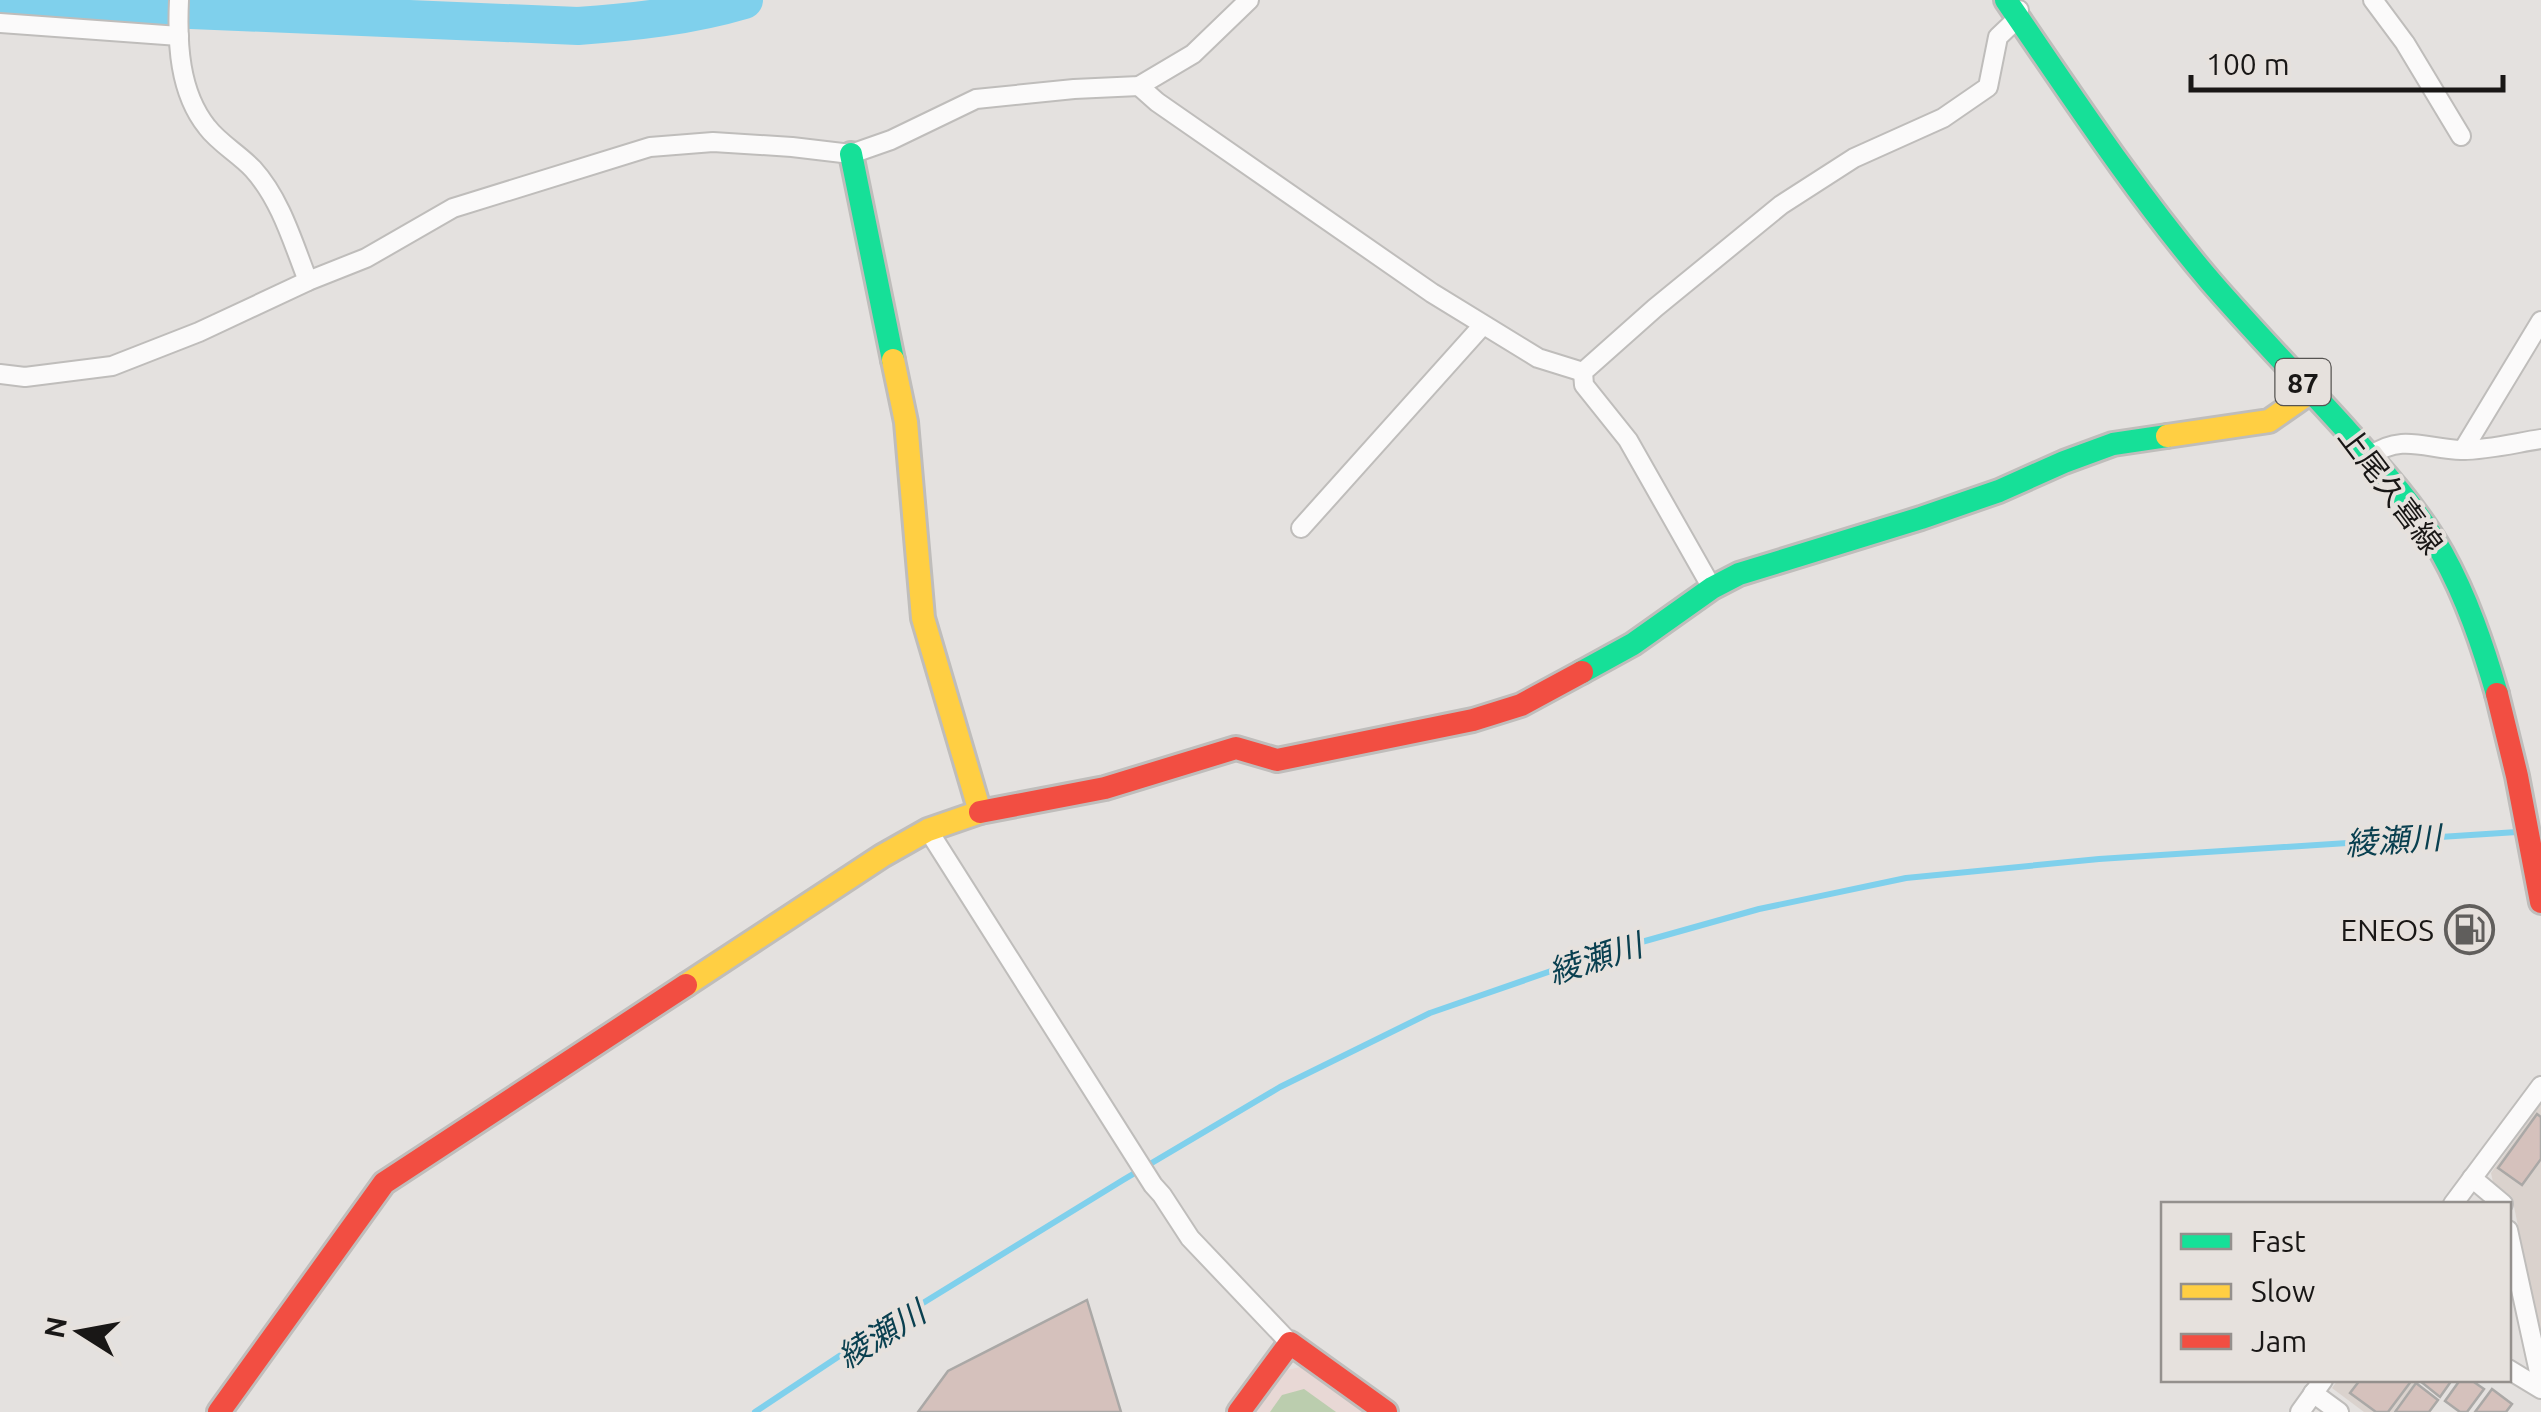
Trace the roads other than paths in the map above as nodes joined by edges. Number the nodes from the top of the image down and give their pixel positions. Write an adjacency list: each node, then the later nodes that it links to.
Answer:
1 (180, 0): 6 (street)
2 (1249, 0): 7 (street)
3 (2374, 0): 8 (street)
4 (2014, 6): 13 (street); 15 (street, 上尾久喜線 / 87)
5 (0, 23): 6 (street)
6 (178, 30): 10 (street)
7 (1139, 86): 9 (street); 12 (street)
8 (2461, 136)
9 (851, 154): 10 (street); 21 (street)
10 (308, 281): 14 (street)
11 (2541, 320): 17 (street)
12 (1483, 324): 13 (street); 19 (street)
13 (1583, 372): 20 (street)
14 (0, 374)
15 (2312, 392): 18 (street, 上尾久喜線 / 87); 20 (street)
16 (2541, 439): 17 (street)
17 (2463, 450): 18 (street)
18 (2370, 456): 23 (street, 上尾久喜線 / 87)
19 (1301, 528)
20 (1712, 588): 21 (street)
21 (980, 812): 22 (street)
22 (928, 830): 30 (street); 35 (street)
23 (2535, 859): 24 (street, 上尾久喜線 / 87)
24 (2541, 902)
25 (2541, 1086): 26 (street)
26 (2472, 1178): 27 (street); 28 (street)
27 (2454, 1202)
28 (2501, 1202)
29 (2511, 1244): 32 (street)
30 (1290, 1343): 36 (street); 37 (street)
31 (2511, 1371): 34 (street)
32 (2541, 1380)
33 (2318, 1386): 38 (street); 39 (street)
34 (2541, 1389)
35 (219, 1412)
36 (1239, 1412)
37 (1386, 1412)
38 (2300, 1412)
39 (2339, 1412)

